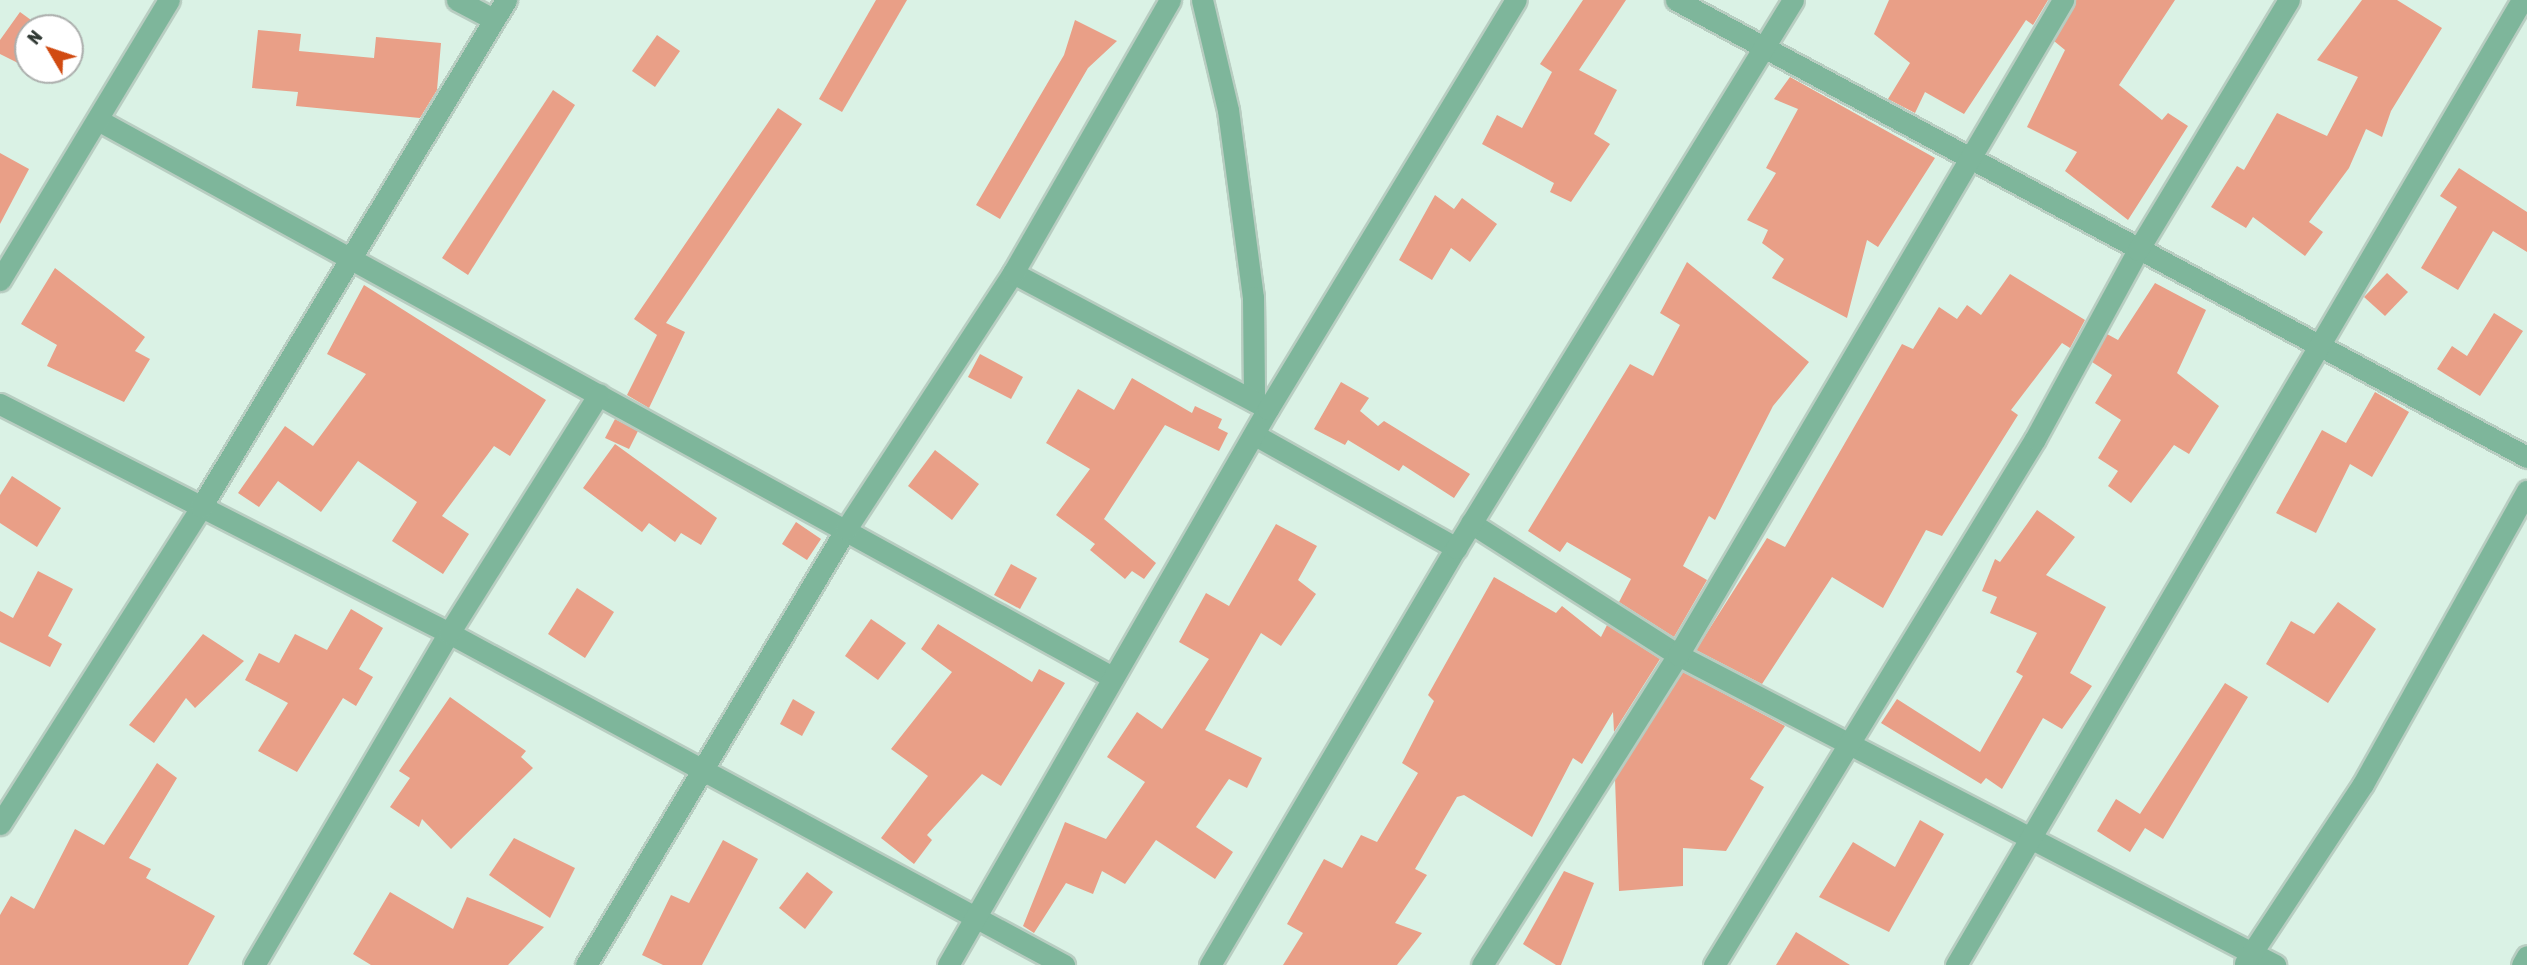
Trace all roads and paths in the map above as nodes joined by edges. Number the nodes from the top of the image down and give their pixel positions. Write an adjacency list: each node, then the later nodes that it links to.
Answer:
1 (169, 0): 14 (street)
2 (457, 0): 12 (street)
3 (506, 0): 12 (street)
4 (1170, 0): 18 (street)
5 (1202, 0): 23 (street)
6 (1516, 0): 23 (street)
7 (1676, 0): 13 (street)
8 (1793, 0): 13 (street)
9 (2063, 0): 15 (street)
10 (2289, 0): 16 (street)
11 (2522, 0): 20 (street)
12 (493, 19): 17 (street)
13 (1766, 47): 15 (street); 28 (street)
14 (98, 120): 17 (street); 19 (street)
15 (1969, 157): 16 (street); 32 (street)
16 (2138, 250): 20 (street); 34 (street)
17 (350, 254): 21 (street); 27 (street)
18 (1013, 273): 23 (street); 29 (street)
19 (0, 281)
20 (2317, 342): 25 (street); 37 (street)
21 (599, 394): 29 (street); 31 (street)
22 (0, 404): 27 (street)
23 (1261, 405): 24 (street)
24 (1255, 435): 30 (street); 33 (street)
25 (2527, 457)
26 (2527, 491): 40 (street)
27 (201, 507): 31 (street); 36 (street)
28 (1471, 523): 30 (street); 32 (street)
29 (846, 529): 33 (street); 35 (street)
30 (1456, 548): 45 (street)
31 (449, 633): 35 (street); 41 (street)
32 (1678, 655): 34 (street); 46 (street)
33 (1112, 677): 38 (street)
34 (1854, 741): 37 (street); 47 (street)
35 (701, 770): 38 (street); 42 (street)
36 (0, 824)
37 (2034, 835): 40 (street); 48 (street)
38 (975, 919): 43 (street); 44 (street)
39 (2527, 956): 50 (street)
40 (2248, 959): 49 (street)
41 (254, 965)
42 (586, 965)
43 (948, 965)
44 (1064, 965)
45 (1210, 965)
46 (1482, 965)
47 (1714, 965)
48 (1956, 965)
49 (2275, 965)
50 (2522, 965)

